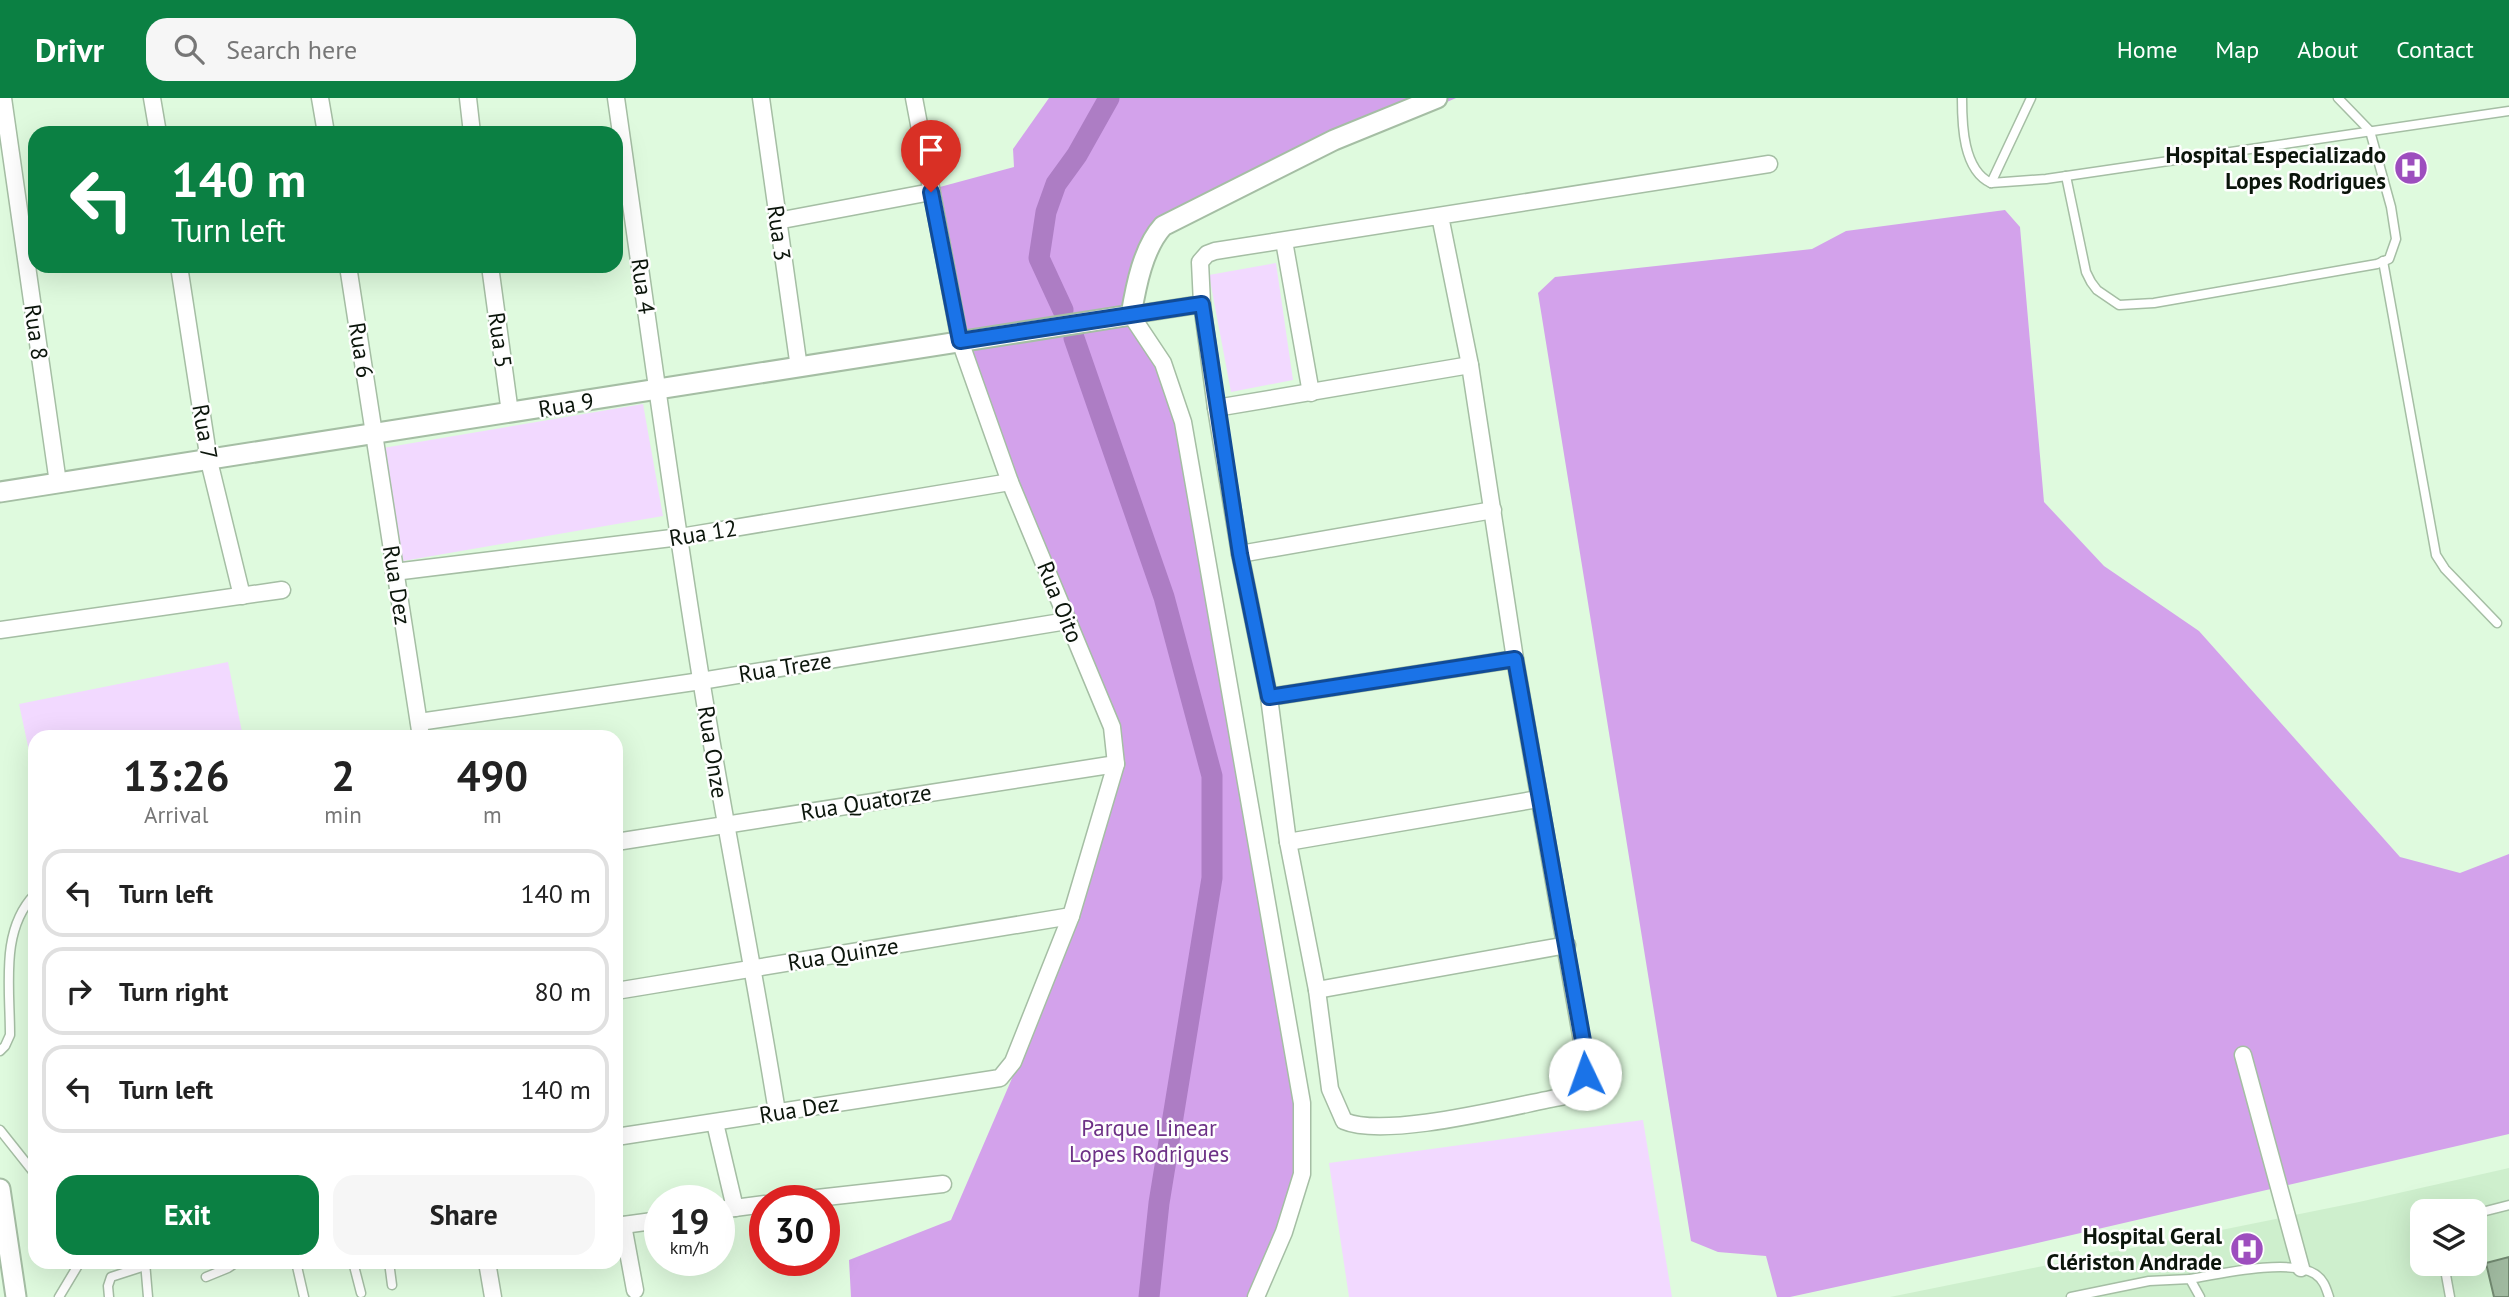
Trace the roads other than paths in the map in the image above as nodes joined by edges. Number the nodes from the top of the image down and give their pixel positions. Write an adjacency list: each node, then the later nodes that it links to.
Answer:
1 (3, 98): 42 (street, Rua 8)
2 (152, 98): 13 (street)
3 (320, 98): 14 (street)
4 (468, 98): 15 (street)
5 (616, 98): 16 (street, Rua 4)
6 (761, 98): 24 (street, Rua 3)
7 (914, 98): 22 (street, Rua Oito)
8 (1437, 98): 31 (street)
9 (1962, 98): 21 (lane)
10 (2031, 98): 21 (lane)
11 (2338, 98): 17 (lane)
12 (2509, 111): 17 (lane)
13 (157, 126)
14 (325, 126)
15 (471, 126)
16 (620, 126)
17 (2370, 131): 20 (lane); 26 (lane)
18 (623, 147): 35 (street, Rua 4)
19 (1769, 164): 23 (street)
20 (2066, 176): 21 (lane); 26 (lane)
21 (1991, 183)
22 (931, 192): 24 (street); 32 (street, Rua Oito)
23 (1440, 216): 25 (street); 33 (street)
24 (777, 221): 34 (street, Rua 3)
25 (1283, 241): 30 (street); 36 (street)
26 (2383, 261): 51 (lane)
27 (180, 273): 40 (street, Rua 7)
28 (349, 273): 39 (street, Rua 6)
29 (491, 273): 38 (street, Rua 5)
30 (1202, 304): 31 (street); 37 (street)
31 (1131, 315): 32 (street, Rua 9); 107 (street)
32 (960, 341): 34 (street, Rua 9); 41 (street, Rua Oito)
33 (1471, 365): 36 (street); 44 (street)
34 (799, 368): 35 (street, Rua 9)
35 (658, 390): 38 (street, Rua 9); 45 (street, Rua Onze)
36 (1311, 393): 37 (street)
37 (1216, 408): 46 (street)
38 (510, 413): 39 (street, Rua 9)
39 (375, 433): 40 (street, Rua 9); 47 (street, Rua Dez)
40 (209, 461): 42 (street, Rua 9); 49 (street, Rua 7)
41 (1010, 482): 45 (street, Rua 12); 50 (street, Rua Oito)
42 (58, 483): 43 (street, Rua 9)
43 (0, 492)
44 (1493, 510): 46 (street); 53 (street)
45 (680, 537): 47 (street, Rua 12); 54 (street, Rua Onze)
46 (1240, 554): 55 (street)
47 (394, 572): 56 (street, Rua Dez)
48 (282, 590): 49 (street)
49 (242, 596): 52 (street)
50 (1067, 621): 54 (street, Rua Treze); 57 (street, Rua Oito)
51 (2497, 623)
52 (0, 630)
53 (1515, 659): 55 (street); 58 (street)
54 (701, 681): 56 (street, Rua Treze); 59 (street, Rua Onze)
55 (1269, 697): 61 (street)
56 (420, 729)
57 (1116, 764): 59 (street, Rua Quatorze); 63 (street, Rua Oito)
58 (1538, 799): 61 (street); 64 (street)
59 (725, 824): 60 (street, Rua Quatorze); 65 (street, Rua Onze)
60 (623, 841)
61 (1288, 842): 67 (street)
62 (28, 900): 68 (lane)
63 (1071, 916): 65 (street, Rua Quinze); 70 (street, Rua Oito)
64 (1567, 945): 67 (street); 67 (street)
65 (754, 968): 66 (street, Rua Quinze); 71 (street, Rua Onze)
66 (623, 990)
67 (1317, 990)
68 (0, 1051)
69 (2243, 1055): 85 (street)
70 (983, 1082): 71 (street, Rua Dez)
71 (777, 1112): 72 (street, Rua Dez)
72 (715, 1123): 74 (street, Rua Dez); 77 (street)
73 (0, 1130): 75 (lane)
74 (623, 1136)
75 (28, 1165)
76 (943, 1184): 79 (street)
77 (724, 1185)
78 (0, 1189): 86 (street)
79 (840, 1195)
80 (2509, 1205): 81 (lane)
81 (2487, 1211)
82 (644, 1222): 83 (street)
83 (623, 1225)
84 (623, 1242): 99 (street)
85 (2301, 1268): 97 (lane); 110 (lane)
86 (6, 1269): 101 (street)
87 (76, 1269): 102 (lane)
88 (132, 1269): 103 (lane)
89 (145, 1269): 104 (lane)
90 (226, 1269): 96 (lane)
91 (298, 1269): 105 (lane)
92 (355, 1269): 100 (lane)
93 (390, 1269): 98 (lane)
94 (488, 1269): 106 (street)
95 (2447, 1276): 111 (lane)
96 (206, 1277)
97 (2190, 1279): 108 (lane); 109 (lane)
98 (392, 1285)
99 (635, 1290)
100 (361, 1293)
101 (16, 1297)
102 (59, 1297)
103 (109, 1297)
104 (148, 1297)
105 (304, 1297)
106 (493, 1297)
107 (1256, 1297)
108 (2071, 1297)
109 (2200, 1297)
110 (2329, 1297)
111 (2451, 1297)

